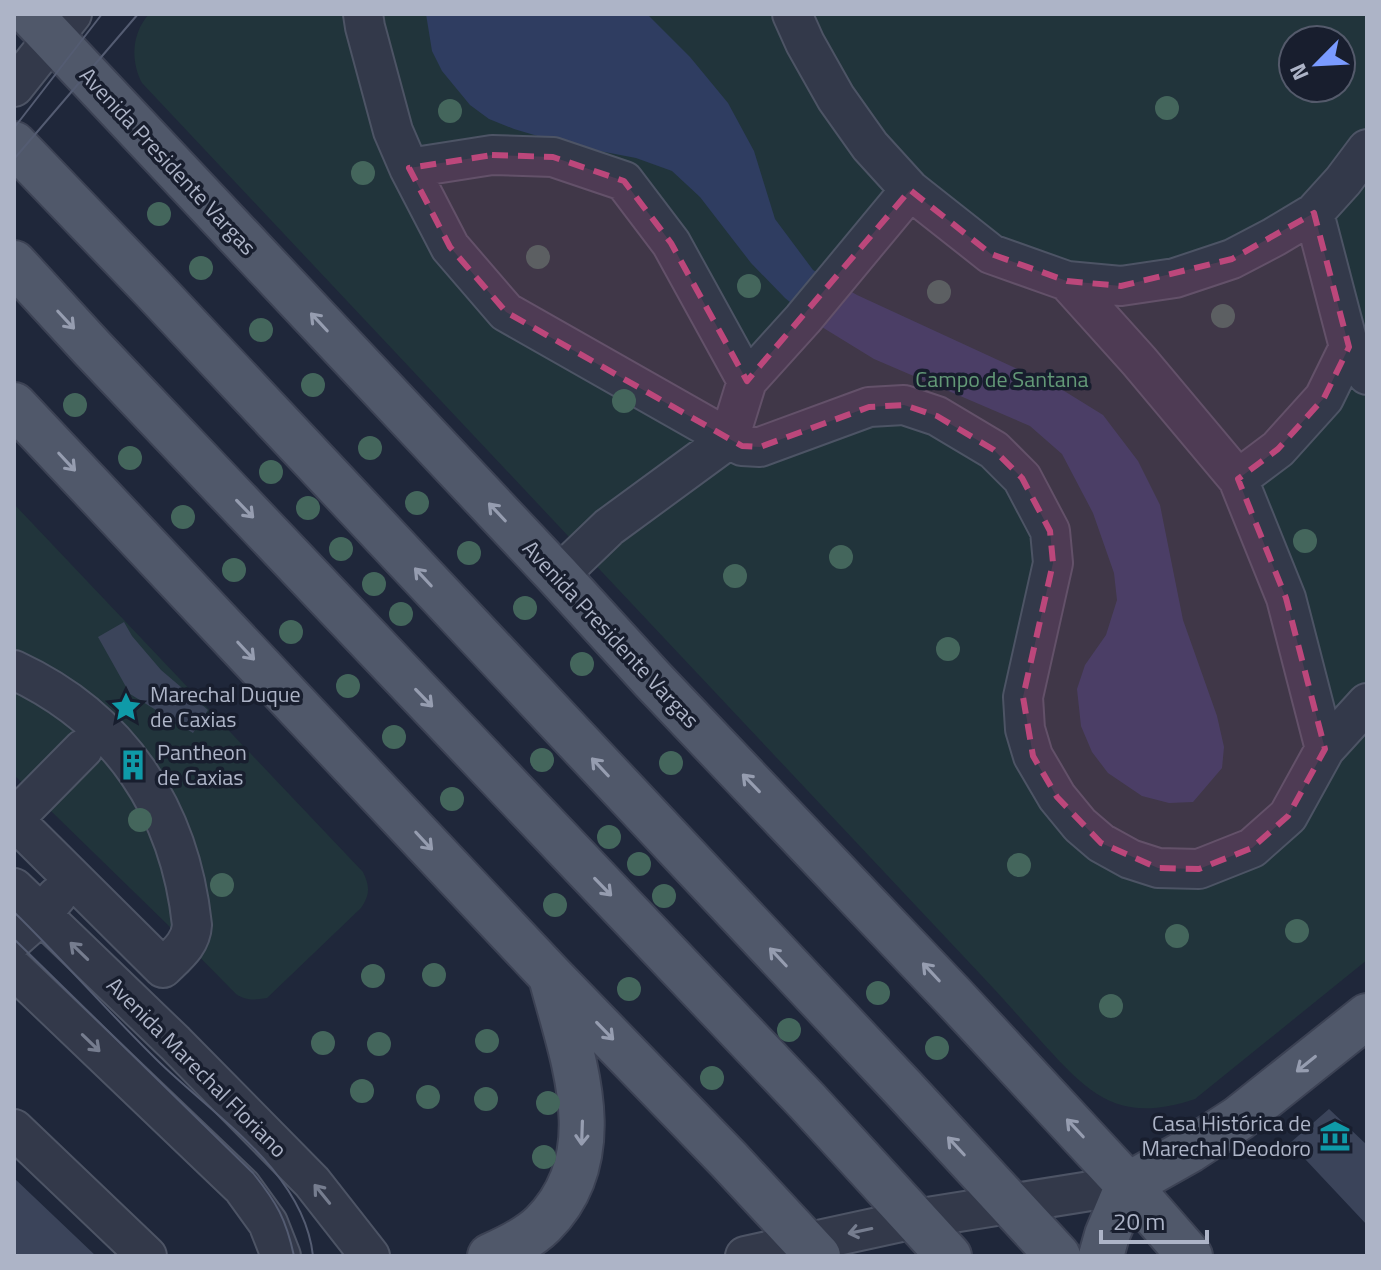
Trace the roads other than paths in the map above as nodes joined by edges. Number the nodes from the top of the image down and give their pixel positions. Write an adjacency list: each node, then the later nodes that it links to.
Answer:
1 (363, 14): 7 (street)
2 (792, 14): 8 (street)
3 (52, 22): 4 (street); 17 (main road, Avenida Presidente Vargas, one-way to 3)
4 (14, 87)
5 (14, 144): 31 (main road, one-way to 5)
6 (1367, 149): 9 (street)
7 (409, 168): 13 (street); 15 (street)
8 (910, 190): 11 (street); 13 (street)
9 (1314, 213): 11 (street); 12 (street)
10 (14, 263): 32 (main road, one-way to 32)
11 (1067, 281): 16 (street)
12 (1358, 361): 16 (street)
13 (747, 381): 15 (street)
14 (14, 405): 27 (main road, one-way to 27)
15 (729, 439): 17 (street); 21 (street)
16 (1238, 479): 21 (street)
17 (558, 576): 30 (main road, Avenida Presidente Vargas, one-way to 17)
18 (14, 670): 23 (street)
19 (1367, 703): 21 (street)
20 (83, 749): 22 (street)
21 (1325, 749)
22 (14, 820): 23 (street)
23 (73, 878): 25 (street)
24 (14, 888): 25 (street, Avenida Marechal Floriano)
25 (28, 927): 36 (street, Avenida Marechal Floriano, one-way to 25)
26 (14, 969): 35 (street, one-way to 35)
27 (550, 975): 33 (main road, one-way to 33); 37 (main road, one-way to 37)
28 (1367, 1016): 30 (main road, one-way to 30)
29 (14, 1129): 34 (street)
30 (1128, 1185): 31 (street); 41 (main road); 42 (main road, Avenida Presidente Vargas)
31 (1009, 1203): 32 (street); 40 (main road)
32 (915, 1219): 33 (street, one-way to 33); 39 (main road)
33 (812, 1249): 38 (street)
34 (147, 1256)
35 (281, 1256)
36 (370, 1256)
37 (490, 1256)
38 (745, 1256)
39 (949, 1256)
40 (1058, 1256)
41 (1101, 1256)
42 (1190, 1256)

